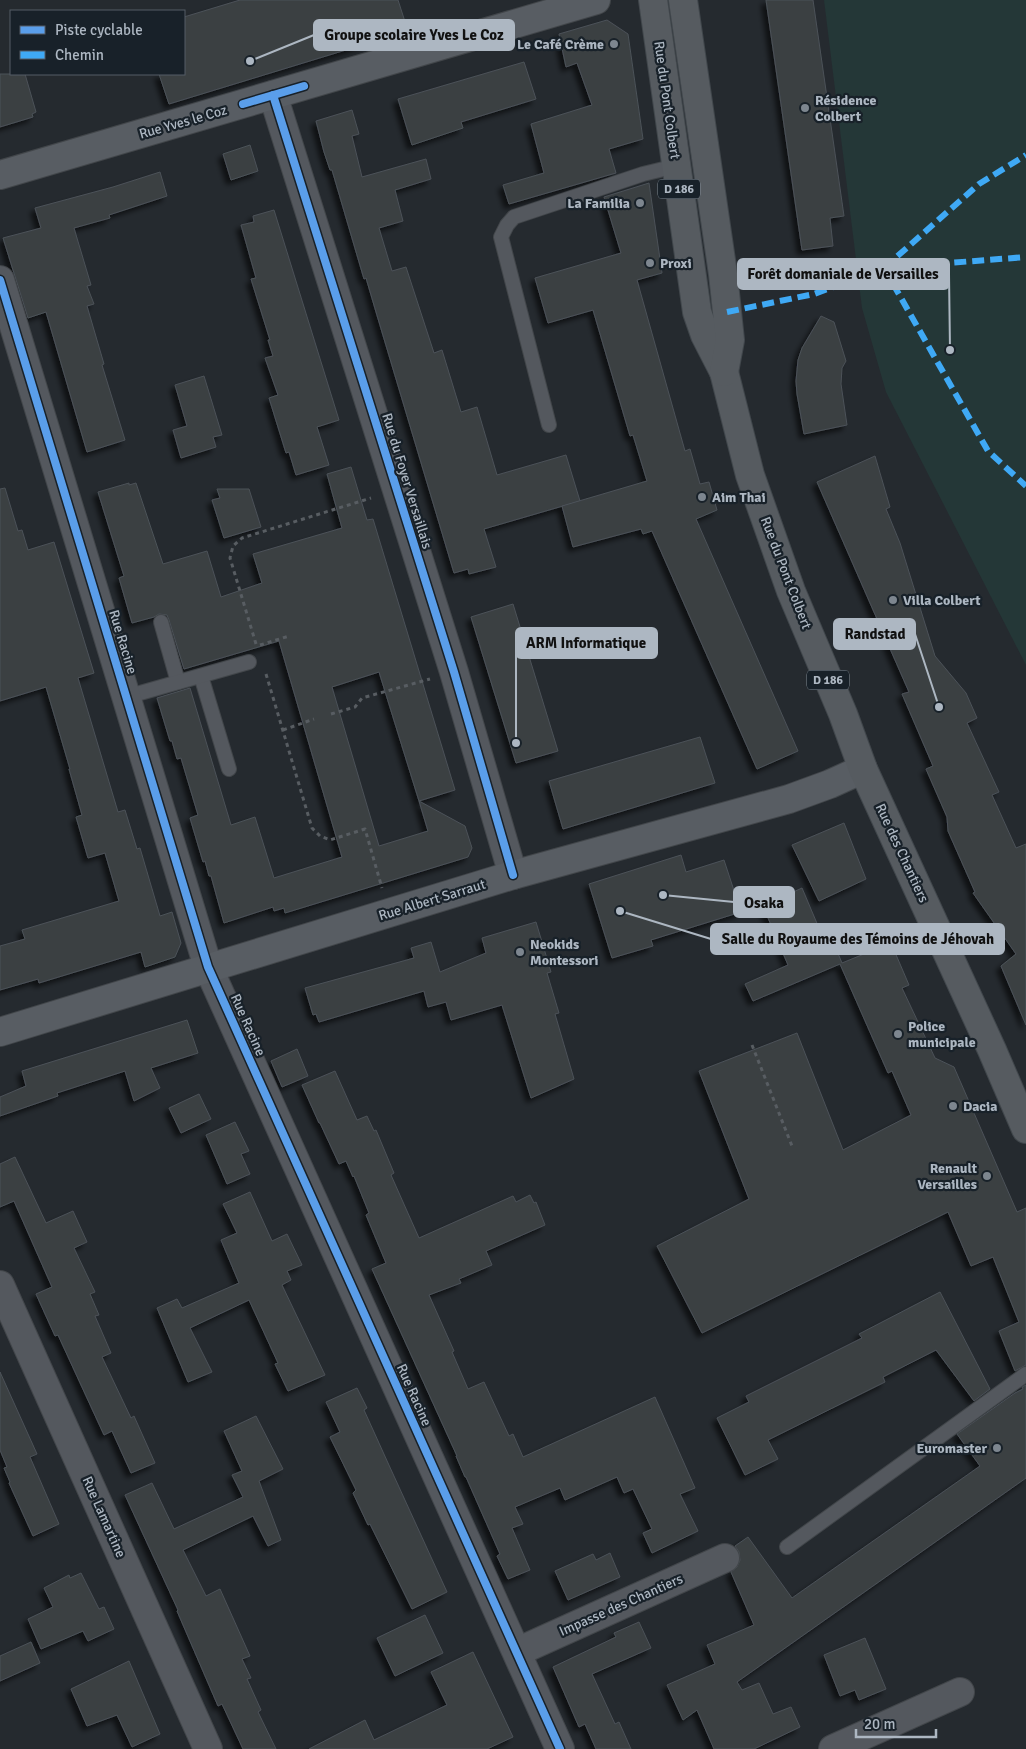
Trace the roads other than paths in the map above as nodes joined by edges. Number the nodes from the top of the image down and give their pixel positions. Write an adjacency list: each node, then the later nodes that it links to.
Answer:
1 (653, 0): 5 (main road, Rue du Pont Colbert / D 186)
2 (683, 0): 8 (main road, Rue du Pont Colbert / D 186)
3 (584, 2): 4 (main road, Rue Yves le Coz)
4 (273, 95): 6 (main road, Rue Yves le Coz); 17 (street, Rue du Foyer Versaillais)
5 (676, 166): 8 (main road, Rue du Pont Colbert / D 186); 9 (lane)
6 (0, 175)
7 (0, 280): 14 (street, Rue Racine)
8 (724, 372): 16 (main road, Rue du Pont Colbert / D 186)
9 (548, 425)
10 (161, 622): 13 (lane)
11 (249, 662): 12 (lane)
12 (200, 676): 13 (lane); 15 (lane)
13 (178, 682): 14 (lane)
14 (126, 697): 18 (street, Rue Racine)
15 (229, 769)
16 (863, 769): 17 (main road, Rue Albert Sarraut); 20 (main road, Rue des Chantiers / D 186)
17 (513, 875): 18 (main road, Rue Albert Sarraut)
18 (208, 967): 19 (main road, Rue Albert Sarraut); 25 (street, Rue Racine)
19 (0, 1032)
20 (1026, 1129)
21 (0, 1285): 27 (street, Rue Lamartine)
22 (1026, 1374): 23 (lane)
23 (787, 1547)
24 (725, 1558): 25 (street, Impasse des Chantiers)
25 (516, 1652): 28 (street, Rue Racine)
26 (960, 1692): 29 (street)
27 (208, 1749)
28 (560, 1749)
29 (833, 1749)

